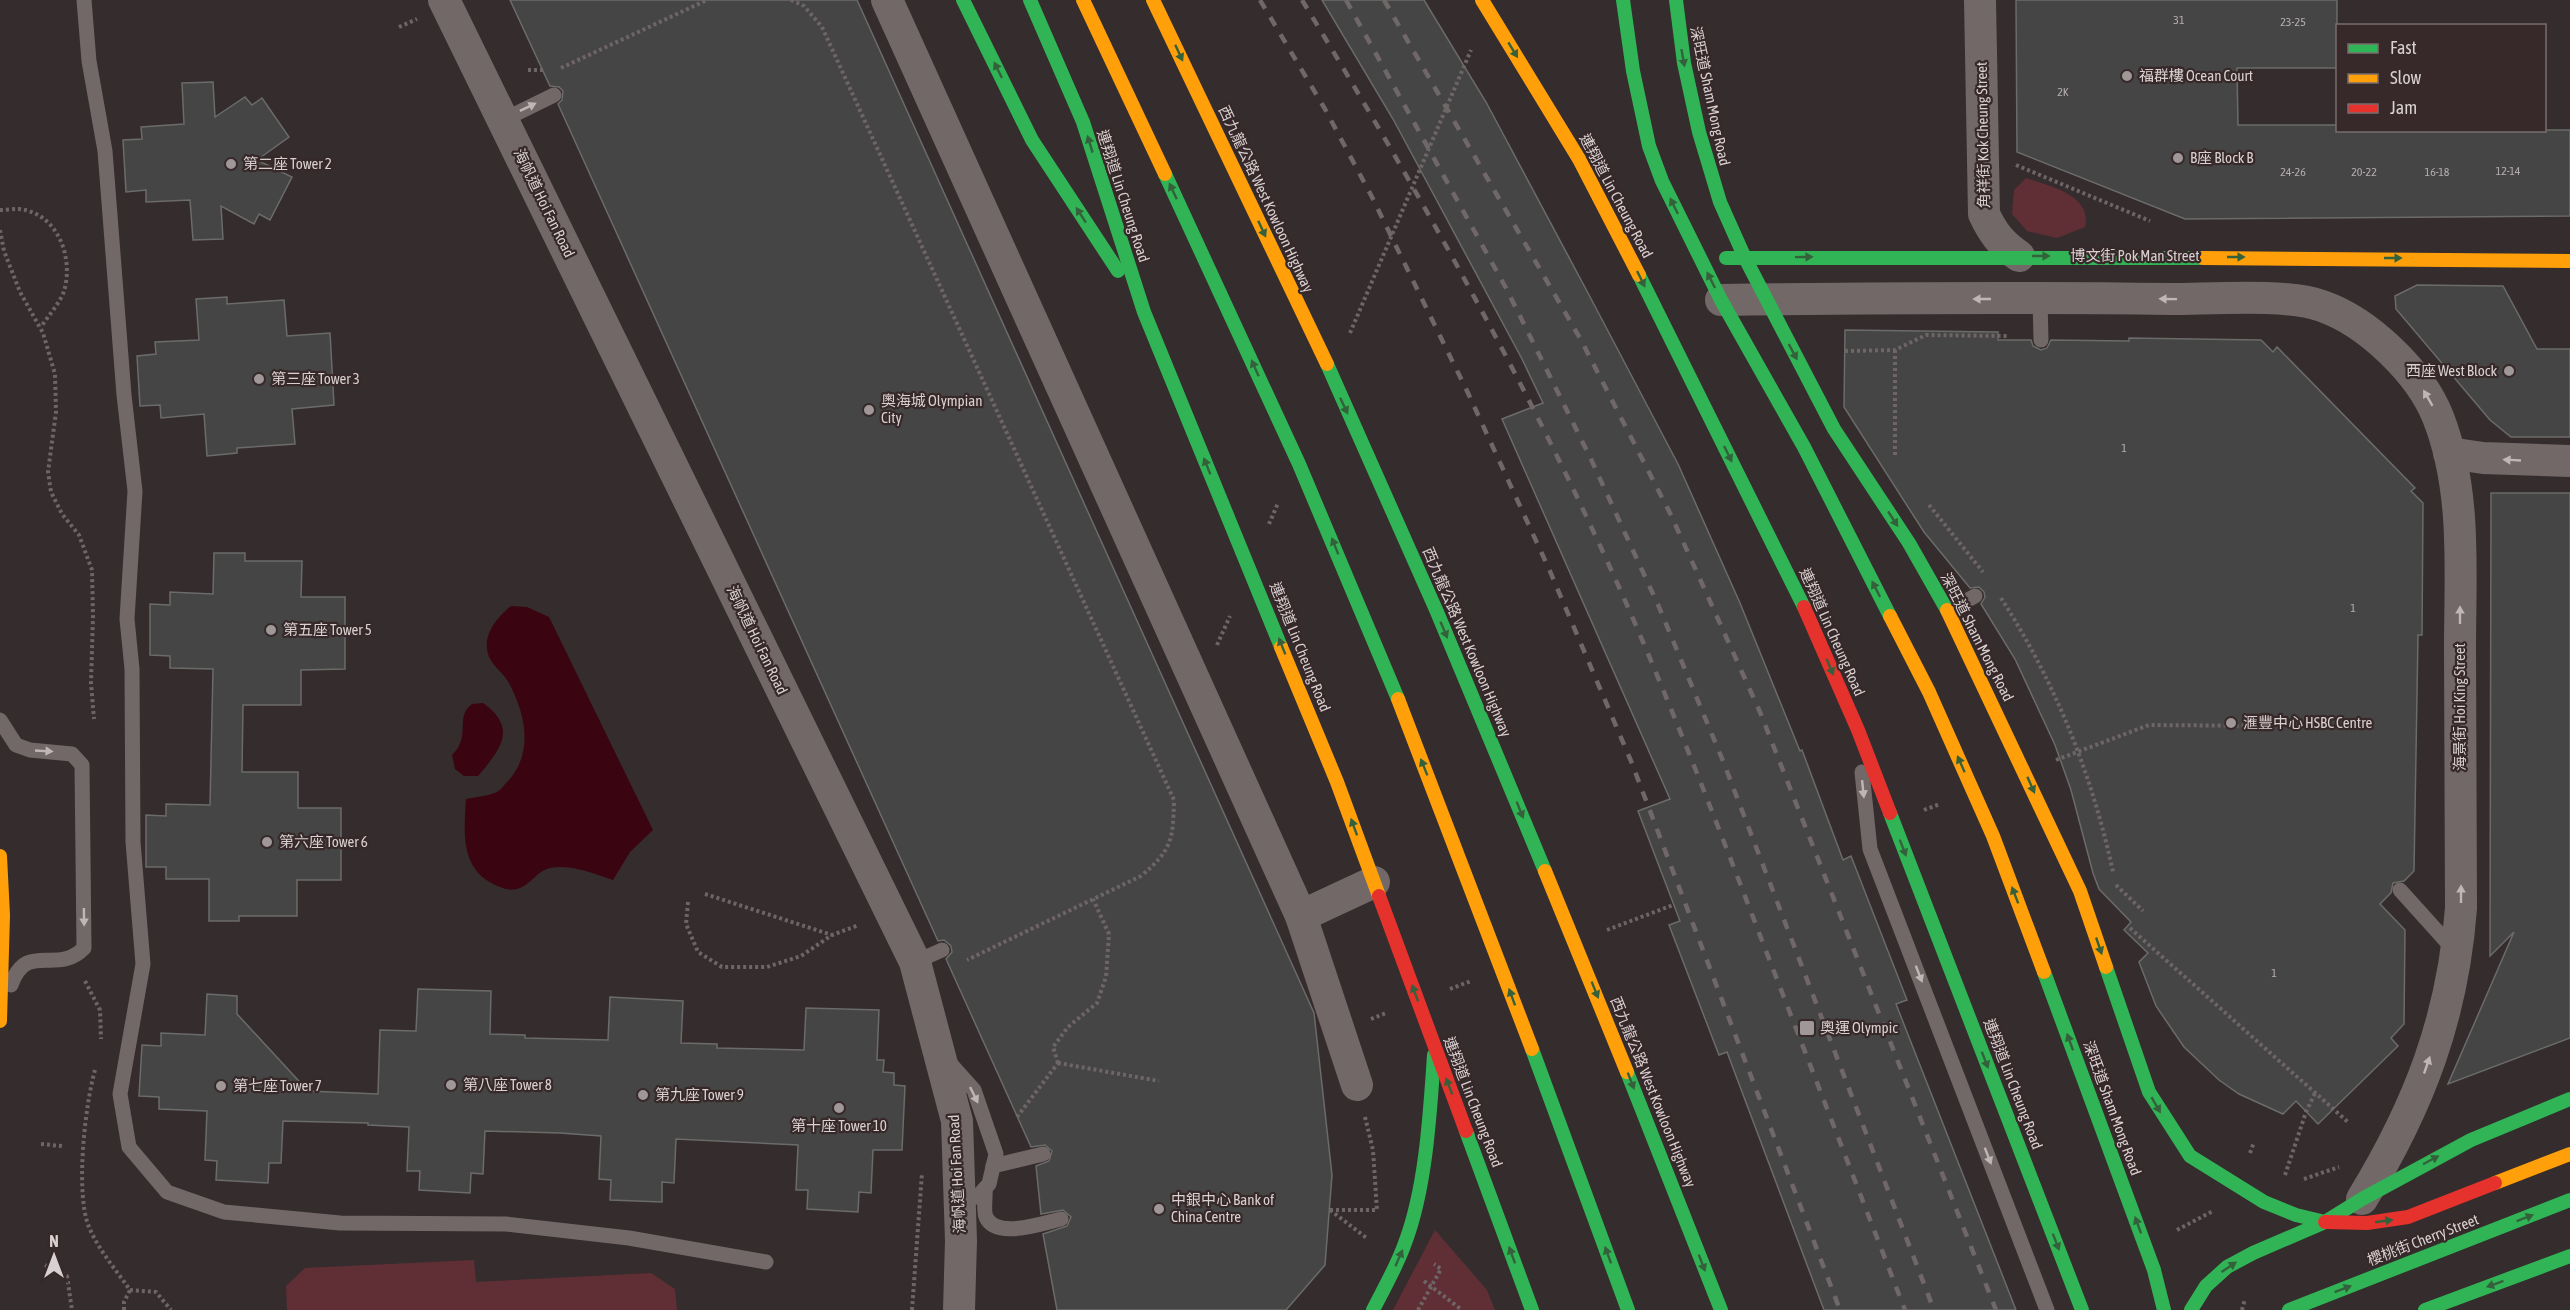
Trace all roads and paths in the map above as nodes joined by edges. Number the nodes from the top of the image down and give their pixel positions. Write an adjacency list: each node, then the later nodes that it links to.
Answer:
1 (84, 0): 97 (lane)
2 (444, 0): 18 (street, 海帆道 Hoi Fan Road)
3 (707, 0): 14 (path)
4 (791, 0): 54 (path)
5 (886, 0): 57 (street)
6 (963, 0): 30 (main road, one-way to 6)
7 (1030, 0): 30 (main road, 連翔道 Lin Cheung Road, one-way to 7)
8 (1083, 0): 107 (main road, one-way to 8)
9 (1153, 0): 108 (main road, 西九龍公路 West Kowloon Highway, one-way to 108)
10 (1482, 0): 47 (main road, 連翔道 Lin Cheung Road, one-way to 47)
11 (1623, 0): 25 (main road, 深旺道 Sham Mong Road, one-way to 11)
12 (1676, 0): 24 (main road, 深旺道 Sham Mong Road, one-way to 24)
13 (1980, 0): 23 (street, 角祥街 Kok Cheung Street)
14 (558, 69)
15 (528, 70): 16 (path)
16 (552, 70)
17 (554, 95): 18 (lane, one-way to 17)
18 (503, 120): 68 (street, 海帆道 Hoi Fan Road)
19 (2015, 164): 21 (path)
20 (0, 210): 31 (path)
21 (2160, 225)
22 (0, 230): 44 (path)
23 (2019, 256): 24 (main road, 博文街 Pok Man Street, one-way to 23); 26 (main road, 博文街 Pok Man Street, one-way to 26)
24 (1745, 258): 25 (main road, 博文街 Pok Man Street); 29 (main road, 深旺道 Sham Mong Road)
25 (1700, 259): 28 (main road, 深旺道 Sham Mong Road, one-way to 25)
26 (2570, 261)
27 (2040, 298): 29 (street, one-way to 29); 33 (lane); 36 (street, 海景街 Hoi King Street, one-way to 27)
28 (1721, 300): 29 (street); 111 (main road, 深旺道 Sham Mong Road, one-way to 28)
29 (1767, 300): 43 (main road, 深旺道 Sham Mong Road, one-way to 43)
30 (1144, 312): 51 (main road, 連翔道 Lin Cheung Road, one-way to 30)
31 (41, 327)
32 (2009, 336): 34 (path)
33 (2041, 340)
34 (1895, 350): 35 (path); 37 (path)
35 (1845, 351)
36 (2449, 453): 38 (street, one-way to 36); 61 (street, 海景街 Hoi King Street, one-way to 36)
37 (1895, 457)
38 (2570, 461)
39 (1926, 502): 40 (path)
40 (1988, 579)
41 (1998, 594): 48 (path)
42 (1976, 596): 43 (lane)
43 (1948, 611): 94 (main road, 深旺道 Sham Mong Road, one-way to 94)
44 (94, 718)
45 (0, 720): 64 (lane, one-way to 64)
46 (2282, 726): 48 (path)
47 (1858, 730): 109 (lane, one-way to 109); 110 (main road, 連翔道 Lin Cheung Road, one-way to 110)
48 (2079, 751): 49 (path); 56 (path)
49 (2060, 758)
50 (0, 856): 64 (main road)
51 (1374, 882): 57 (street); 67 (main road, 連翔道 Lin Cheung Road, one-way to 51)
52 (2400, 890): 61 (lane)
53 (705, 894): 60 (path)
54 (1093, 899): 62 (path); 69 (path)
55 (688, 902): 60 (path)
56 (2143, 911)
57 (1301, 916): 72 (street)
58 (860, 924): 60 (path)
59 (2128, 926): 73 (path)
60 (832, 935)
61 (2457, 953): 87 (street, 海景街 Hoi King Street, one-way to 61)
62 (966, 960)
63 (85, 981): 66 (path)
64 (0, 1014): 65 (main road)
65 (0, 1021)
66 (101, 1048)
67 (1435, 1048): 105 (main road, one-way to 67); 106 (main road, 連翔道 Lin Cheung Road, one-way to 67)
68 (938, 1050): 84 (lane, one-way to 84); 86 (street, 海帆道 Hoi Fan Road)
69 (1058, 1064): 71 (path); 76 (path)
70 (96, 1068): 99 (path)
71 (1159, 1081)
72 (1357, 1086): 91 (path)
73 (2315, 1093): 75 (path); 77 (path)
74 (2570, 1099): 87 (main road, one-way to 74)
75 (2306, 1112)
76 (1017, 1117)
77 (2349, 1123)
78 (2254, 1142): 81 (path)
79 (41, 1144): 80 (path)
80 (62, 1146)
81 (2249, 1154)
82 (2570, 1154): 94 (main road, one-way to 82)
83 (1043, 1155): 84 (lane)
84 (993, 1166): 86 (lane)
85 (922, 1169): 103 (path)
86 (973, 1196): 92 (lane); 104 (street, 海帆道 Hoi Fan Road)
87 (2362, 1198): 94 (main road)
88 (2570, 1200): 113 (main road, 櫻桃街 Cherry Street, one-way to 88)
89 (2223, 1206): 95 (path)
90 (1330, 1210): 91 (path)
91 (1377, 1210): 93 (path)
92 (1061, 1219)
93 (1375, 1221)
94 (2325, 1222): 112 (main road, one-way to 94)
95 (2169, 1235)
96 (2570, 1257): 114 (main road, one-way to 114)
97 (766, 1262)
98 (45, 1264): 100 (path)
99 (130, 1290): 101 (path); 102 (path)
100 (72, 1310)
101 (124, 1310)
102 (171, 1310)
103 (912, 1310)
104 (958, 1310)
105 (1373, 1310)
106 (1532, 1310)
107 (1628, 1310)
108 (1721, 1310)
109 (2047, 1310)
110 (2082, 1310)
111 (2164, 1310)
112 (2192, 1310)
113 (2289, 1310)
114 (2425, 1310)

